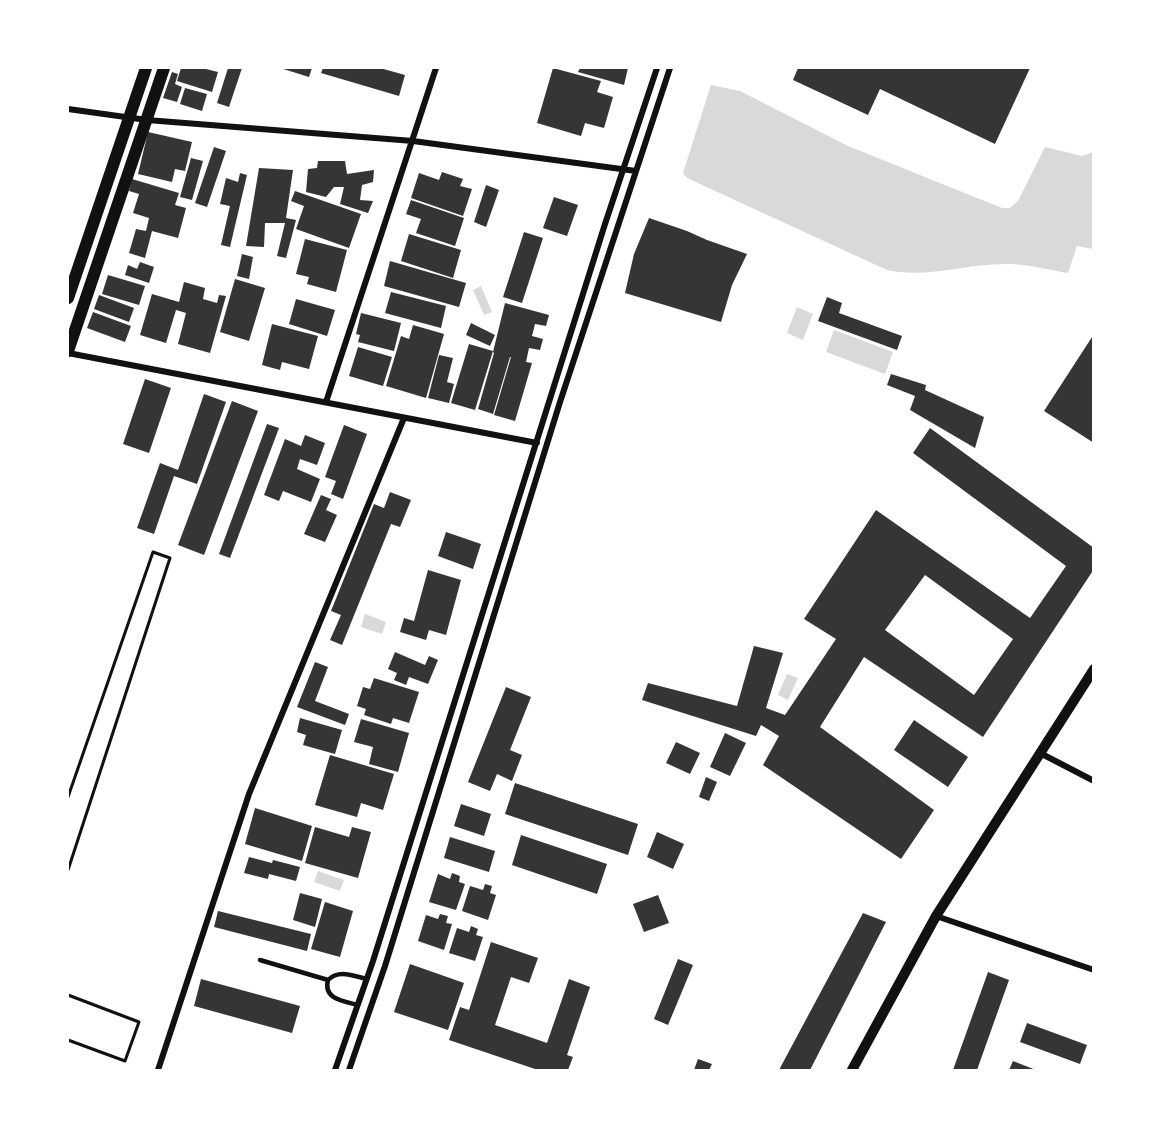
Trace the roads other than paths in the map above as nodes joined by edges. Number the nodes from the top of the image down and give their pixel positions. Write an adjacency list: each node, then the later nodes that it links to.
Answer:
1 (146, 68): 7 (main road)
2 (164, 68): 8 (main road)
3 (436, 68): 9 (street)
4 (657, 68): 10 (street)
5 (670, 68): 11 (street)
6 (68, 109): 7 (street)
7 (130, 118): 8 (street); 12 (main road)
8 (147, 120): 9 (street); 13 (main road)
9 (413, 141): 10 (street); 14 (street)
10 (624, 169): 11 (street); 16 (street)
11 (636, 171): 28 (street)
12 (68, 298)
13 (68, 352): 14 (street)
14 (326, 402): 15 (street)
15 (404, 417): 16 (street); 26 (street)
16 (537, 443): 23 (street)
17 (1094, 669): 18 (street)
18 (1040, 753): 19 (street); 20 (street)
19 (1094, 781)
20 (936, 916): 22 (street); 29 (street)
21 (260, 960): 24 (lane)
22 (1094, 970)
23 (367, 979): 24 (lane); 25 (street)
24 (328, 980): 25 (lane)
25 (358, 1005): 27 (street)
26 (158, 1071)
27 (335, 1071)
28 (350, 1071)
29 (852, 1071)

